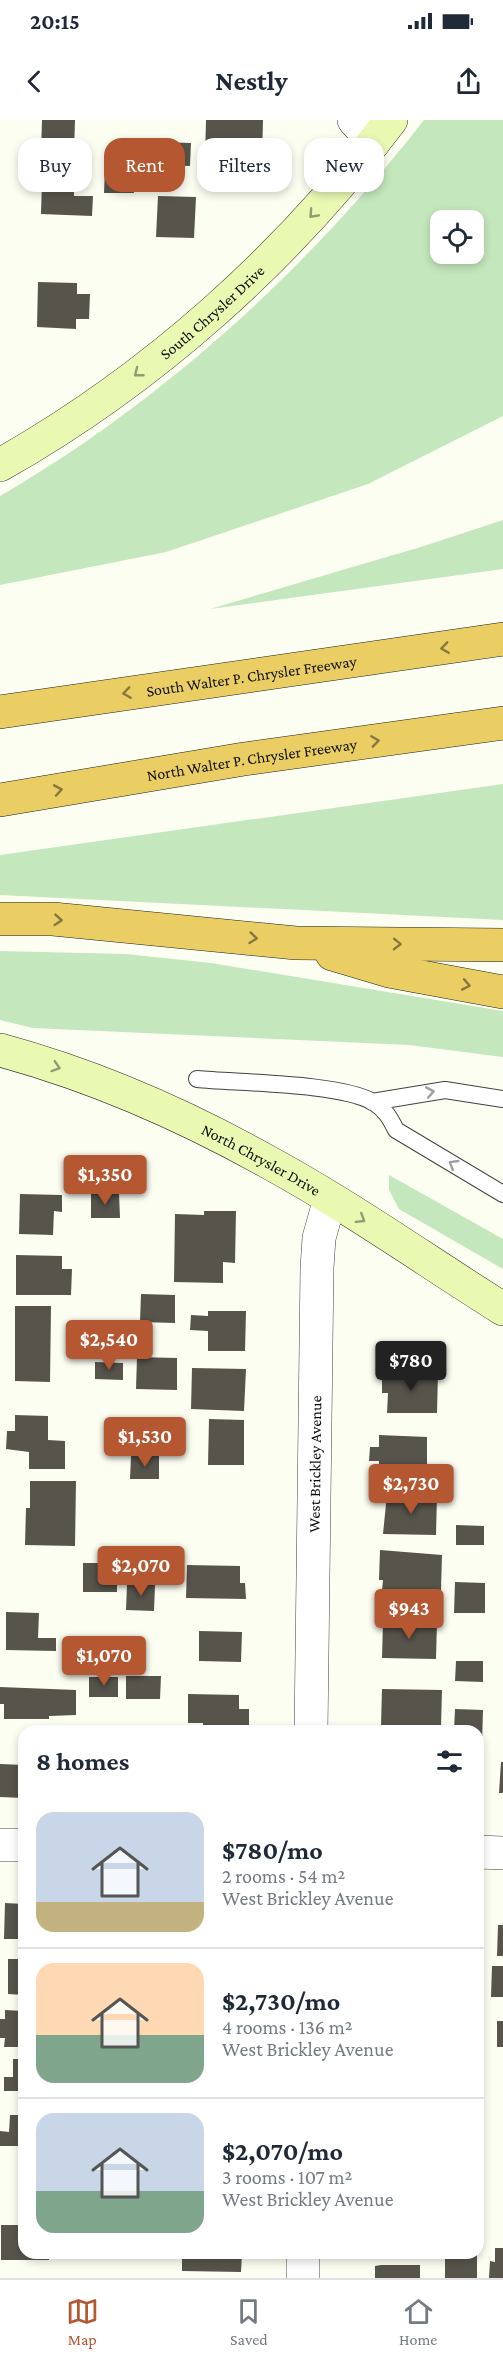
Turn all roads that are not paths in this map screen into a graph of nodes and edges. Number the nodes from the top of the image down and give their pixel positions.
1 (373, 127) edge
2 (0, 465) edge
3 (503, 639) edge
4 (0, 712) edge
5 (503, 723) edge
6 (0, 800) edge
7 (0, 919) edge
8 (296, 943) junction
9 (503, 945) edge
10 (503, 992) edge
11 (0, 1050) edge
12 (197, 1079) dead end
13 (503, 1099) edge
14 (372, 1102) junction
15 (503, 1194) edge
16 (330, 1200) junction
17 (503, 1309) edge
18 (311, 1725) edge
19 (0, 1845) edge
20 (18, 1845) edge
21 (484, 1852) edge
22 (503, 1853) edge
23 (303, 2259) edge
24 (303, 2278) edge

1 -> 2 main road, South Chrysler Drive
3 -> 4 highway, South Walter P. Chrysler Freeway
6 -> 5 highway, North Walter P. Chrysler Freeway
7 -> 8 highway
8 -> 9 highway
8 -> 10 highway
11 -> 16 main road, North Chrysler Drive
12 - 14 lane
14 -> 13 lane
15 -> 14 lane
16 -> 17 main road, North Chrysler Drive
16 - 18 street, West Brickley Avenue
19 - 20 street
21 - 22 street
23 - 24 street

